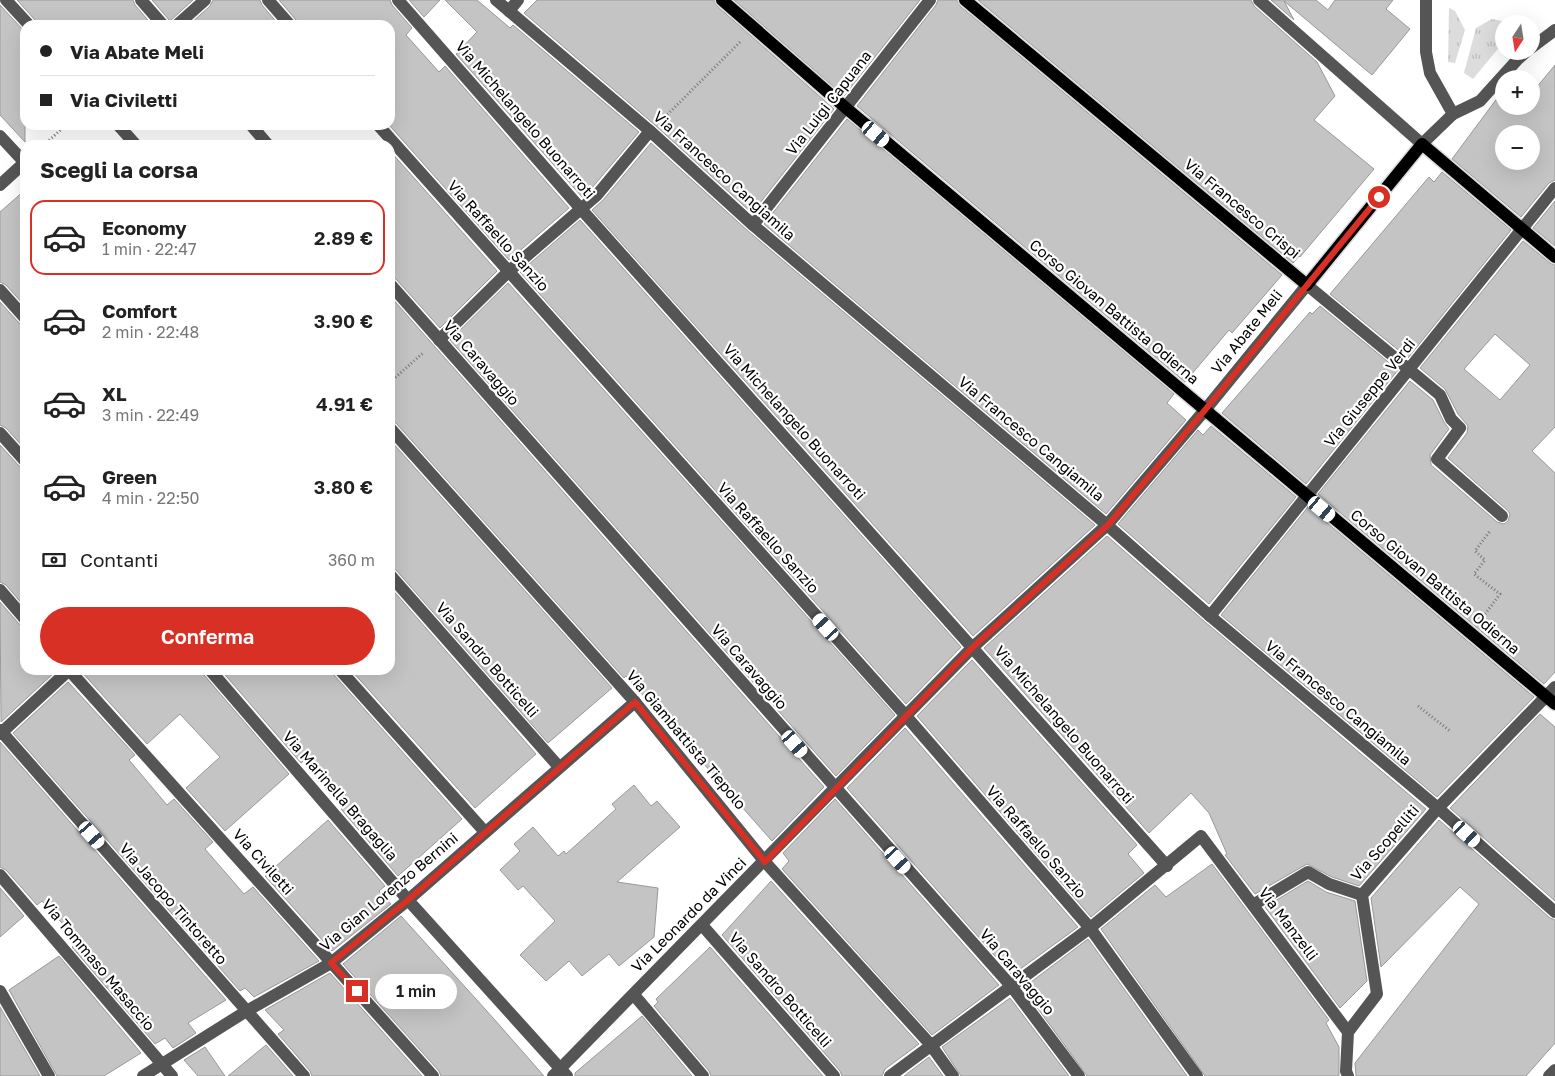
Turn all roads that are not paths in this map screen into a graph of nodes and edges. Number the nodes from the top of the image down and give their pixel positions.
1 (6, 0) edge
2 (141, 0) edge
3 (205, 0) edge
4 (268, 0) edge
5 (398, 0) edge
6 (496, 0) edge
7 (518, 0) edge
8 (722, 0) edge
9 (930, 0) edge
10 (966, 0) edge
11 (1260, 0) edge
12 (1426, 0) edge
13 (508, 11) junction
14 (24, 20) edge
15 (159, 20) edge
16 (183, 20) edge
17 (286, 20) edge
18 (1555, 30) edge
19 (1540, 41) edge
20 (1517, 60) edge
21 (846, 108) junction
22 (1453, 114) junction
23 (122, 130) edge
24 (255, 130) edge
25 (382, 130) edge
26 (650, 131) junction
27 (0, 136) edge
28 (132, 140) edge
29 (264, 140) edge
30 (391, 140) edge
31 (395, 144) edge
32 (1422, 144) junction
33 (20, 158) edge
34 (20, 167) edge
35 (0, 185) edge
36 (1555, 188) edge
37 (582, 209) junction
38 (753, 225) junction
39 (1523, 230) junction
40 (1555, 257) edge
41 (508, 272) junction
42 (1307, 285) junction
43 (0, 290) edge
44 (395, 290) edge
45 (20, 312) edge
46 (439, 340) junction
47 (1409, 370) junction
48 (1205, 410) junction
49 (0, 433) edge
50 (395, 434) edge
51 (20, 455) edge
52 (1308, 496) junction
53 (1502, 516) road end
54 (1108, 525) junction
55 (395, 581) edge
56 (0, 590) edge
57 (20, 613) edge
58 (1210, 616) junction
59 (973, 647) junction
60 (64, 675) edge
61 (73, 675) edge
62 (214, 675) edge
63 (344, 675) edge
64 (1552, 696) edge
65 (635, 702) junction
66 (906, 716) junction
67 (1, 732) edge
68 (559, 767) junction
69 (835, 789) junction
70 (1438, 808) junction
71 (485, 832) junction
72 (765, 862) junction
73 (1167, 866) junction
74 (0, 875) edge
75 (1362, 895) junction
76 (408, 900) junction
77 (1253, 905) junction
78 (1555, 912) edge
79 (702, 925) junction
80 (1090, 928) junction
81 (331, 963) junction
82 (1012, 987) junction
83 (0, 991) edge
84 (634, 995) junction
85 (245, 1012) junction
86 (1348, 1032) junction
87 (930, 1044) junction
88 (162, 1066) junction
89 (1555, 1070) edge
90 (560, 1073) edge
91 (49, 1076) edge
92 (143, 1076) edge
93 (172, 1076) edge
94 (304, 1076) edge
95 (433, 1076) edge
96 (703, 1076) edge
97 (834, 1076) edge
98 (890, 1076) edge
99 (953, 1076) edge
100 (1078, 1076) edge
101 (1197, 1076) edge
102 (1348, 1076) edge
103 (1549, 1076) edge

1 - 14 street
2 - 15 street
3 - 16 street
4 - 17 street
5 - 37 street, Via Michelangelo Buonarroti
6 - 13 street, Via Francesco Cangiamila
7 - 13 street
8 - 21 main road, Corso Giovan Battista Odierna
9 - 21 street, Via Luigi Capuana
10 - 42 main road, Via Francesco Crispi
11 - 32 street
12 - 22 street
13 - 26 street, Via Francesco Cangiamila
18 - 19 street
20 - 22 street
21 - 38 street, Via Luigi Capuana
21 - 48 main road, Corso Giovan Battista Odierna
22 - 32 street
23 - 28 street
24 - 29 street
25 - 30 street, Via Raffaello Sanzio
26 - 37 street
26 - 38 street, Via Francesco Cangiamila
27 - 33 street
31 - 41 street, Via Raffaello Sanzio
32 - 39 main road
32 - 42 main road, Via Abate Meli
34 - 35 street
36 - 39 street, Via Giuseppe Verdi
37 - 41 street
37 - 59 street, Via Michelangelo Buonarroti
38 - 54 street, Via Francesco Cangiamila
39 - 40 main road
39 - 47 street, Via Giuseppe Verdi
41 - 46 street
41 - 66 street, Via Raffaello Sanzio
42 - 47 street, Via Francesco Crispi
42 - 48 street, Via Abate Meli
43 - 45 street
44 - 46 street, Via Caravaggio
46 - 69 street, Via Caravaggio
47 - 52 street, Via Giuseppe Verdi
47 - 53 street, Via Francesco Crispi
48 - 52 main road, Corso Giovan Battista Odierna
48 - 54 street, Via Abate Meli
49 - 51 street
50 - 65 street, Via Giambattista Tiepolo
52 - 58 street, Via Giuseppe Verdi
52 - 64 main road, Corso Giovan Battista Odierna
54 - 58 street, Via Francesco Cangiamila
54 - 59 street, Via Abate Meli
55 - 68 street, Via Sandro Botticelli
56 - 57 street
58 - 70 street, Via Francesco Cangiamila
59 - 66 street, Via Leonardo da Vinci
59 - 73 street, Via Michelangelo Buonarroti
60 - 67 street
61 - 81 street, Via Civiletti
62 - 76 street, Via Marinella Bragaglia
63 - 71 street
64 - 70 street, Via Scopelliti
65 - 68 street, Via Gian Lorenzo Bernini
65 - 72 street, Via Giambattista Tiepolo
66 - 69 street, Via Leonardo da Vinci
66 - 80 street, Via Raffaello Sanzio
67 - 85 street, Via Jacopo Tintoretto
68 - 71 street, Via Gian Lorenzo Bernini
69 - 72 street, Via Leonardo da Vinci
69 - 82 street, Via Caravaggio
70 - 75 street, Via Scopelliti
70 - 78 street, Via Francesco Cangiamila
71 - 76 street, Via Gian Lorenzo Bernini
72 - 79 street, Via Leonardo da Vinci
72 - 87 street, Via Giambattista Tiepolo
73 - 77 street, Via Manzelli
73 - 80 street
74 - 88 street, Via Tommaso Masaccio
75 - 77 street
75 - 86 street, Via Scopelliti
76 - 81 street, Via Gian Lorenzo Bernini
76 - 90 street, Via Marinella Bragaglia
77 - 86 street, Via Manzelli
79 - 84 street, Via Leonardo da Vinci
79 - 97 street, Via Sandro Botticelli
80 - 82 street
80 - 101 street, Via Raffaello Sanzio
81 - 85 street, Via Gian Lorenzo Bernini
81 - 95 street, Via Civiletti
82 - 87 street
82 - 100 street, Via Caravaggio
83 - 91 street
84 - 90 street, Via Leonardo da Vinci
84 - 96 street
85 - 88 street, Via Gian Lorenzo Bernini
85 - 94 street, Via Jacopo Tintoretto
86 - 102 street
87 - 98 street
87 - 99 street, Via Giambattista Tiepolo
88 - 92 street, Via Gian Lorenzo Bernini
88 - 93 street, Via Tommaso Masaccio
89 - 103 street

